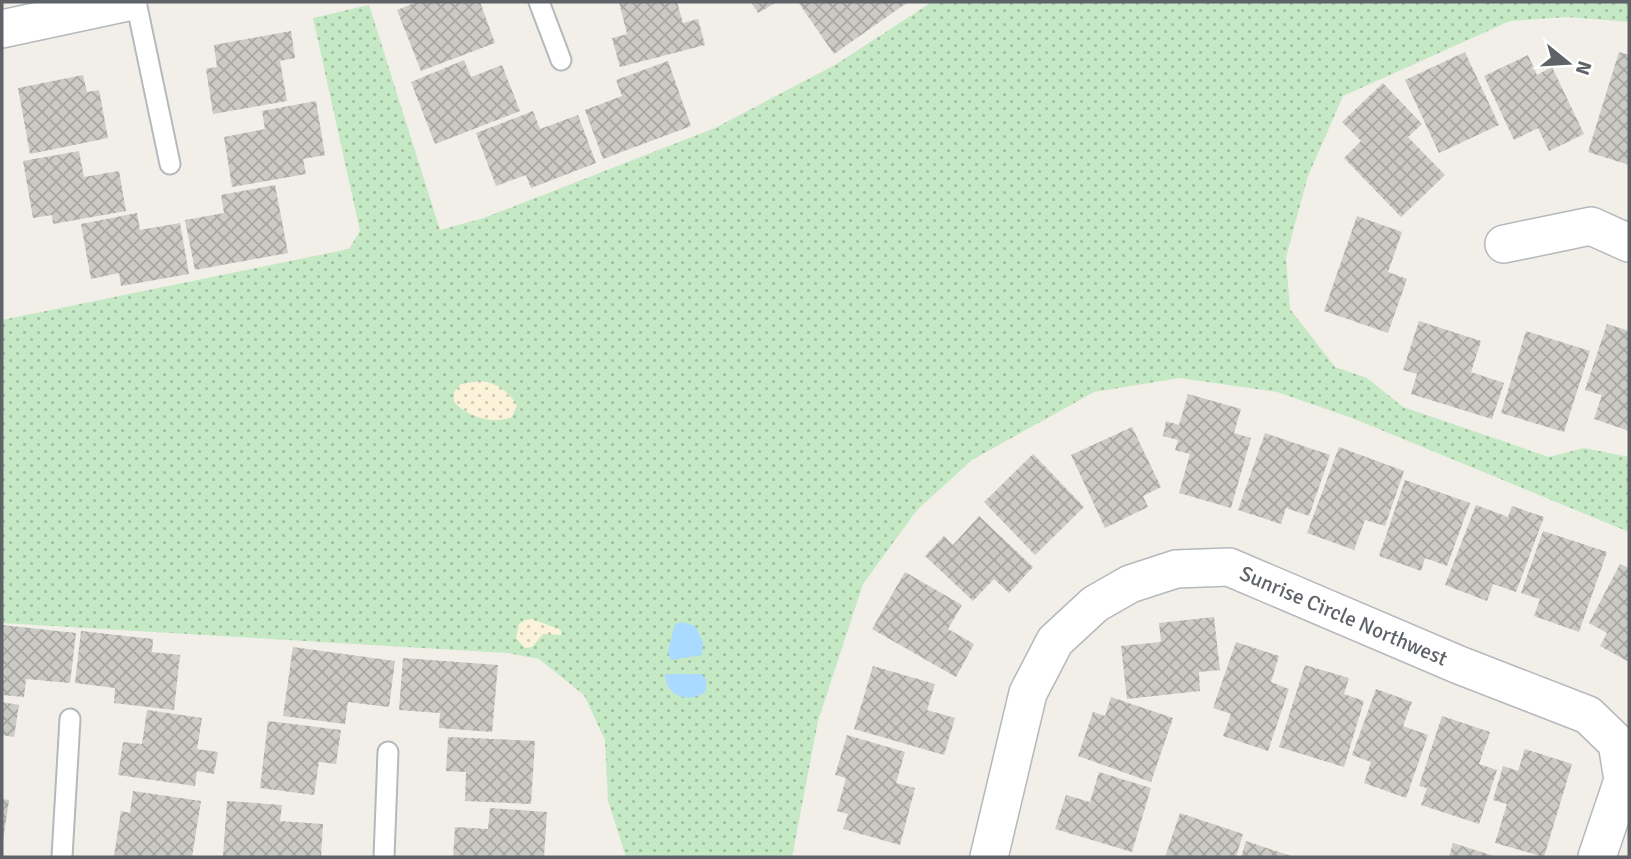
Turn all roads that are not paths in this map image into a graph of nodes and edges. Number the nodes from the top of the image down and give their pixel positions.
1 (128, 2) edge
2 (136, 2) edge
3 (539, 2) edge
4 (2, 29) edge
5 (561, 60) dead end
6 (170, 163) dead end
7 (1629, 243) edge
8 (1504, 244) dead end
9 (70, 719) dead end
10 (388, 752) dead end
11 (62, 857) edge
12 (384, 857) edge
13 (989, 857) edge
14 (1597, 857) edge

1 - 4 street
2 - 6 lane
3 - 5 lane
7 - 8 street
9 - 11 lane
10 - 12 lane
13 - 14 street, Sunrise Circle Northwest

